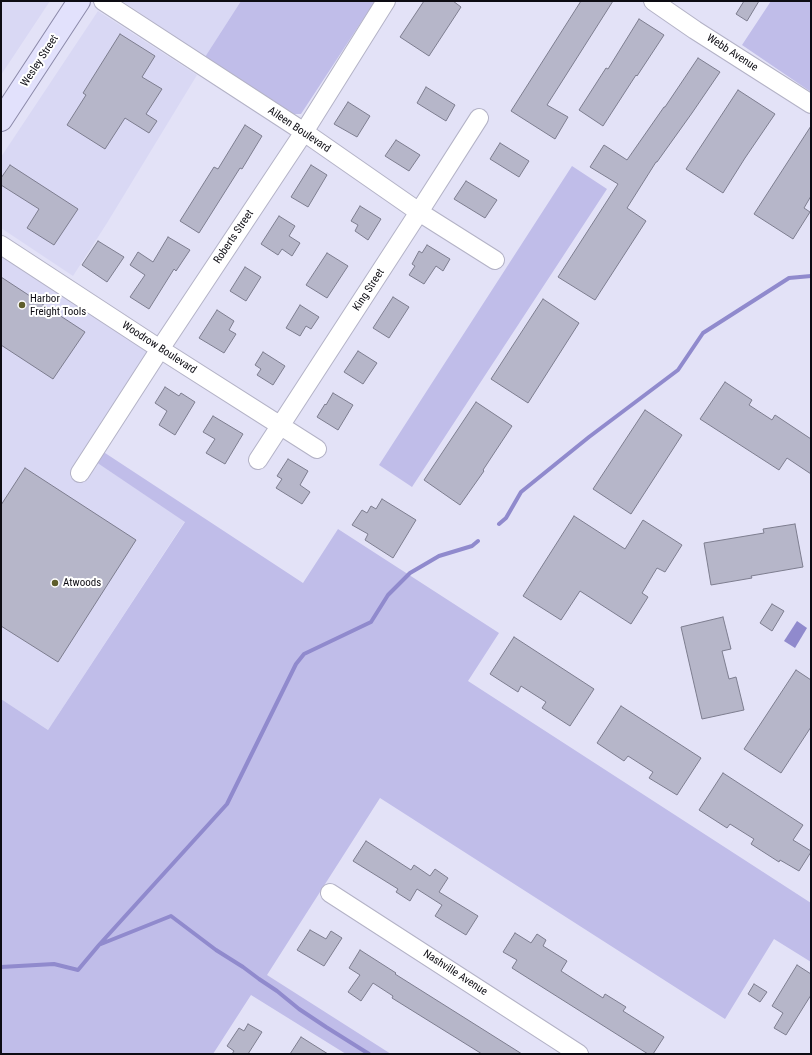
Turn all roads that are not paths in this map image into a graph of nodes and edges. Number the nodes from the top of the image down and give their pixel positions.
1 (79, 1) edge
2 (103, 1) edge
3 (386, 1) edge
4 (653, 1) edge
5 (811, 104) edge
6 (479, 118) dead end
7 (1, 120) edge
8 (304, 132) junction
9 (419, 212) junction
10 (1, 245) edge
11 (495, 260) dead end
12 (160, 349) junction
13 (280, 425) junction
14 (317, 449) dead end
15 (258, 460) dead end
16 (80, 473) dead end
17 (330, 893) dead end
18 (579, 1054) edge

1 - 7 main road, Wesley Street
2 - 8 street, Aileen Boulevard
3 - 8 street, Roberts Street
4 - 5 street, Webb Avenue
6 - 9 street, King Street
8 - 9 street, Aileen Boulevard
8 - 12 street, Roberts Street
9 - 11 street, Aileen Boulevard
9 - 13 street, King Street
10 - 12 street, Woodrow Boulevard
12 - 13 street, Woodrow Boulevard
12 - 16 street, Roberts Street
13 - 14 street, Woodrow Boulevard
13 - 15 street, King Street
17 - 18 street, Nashville Avenue

